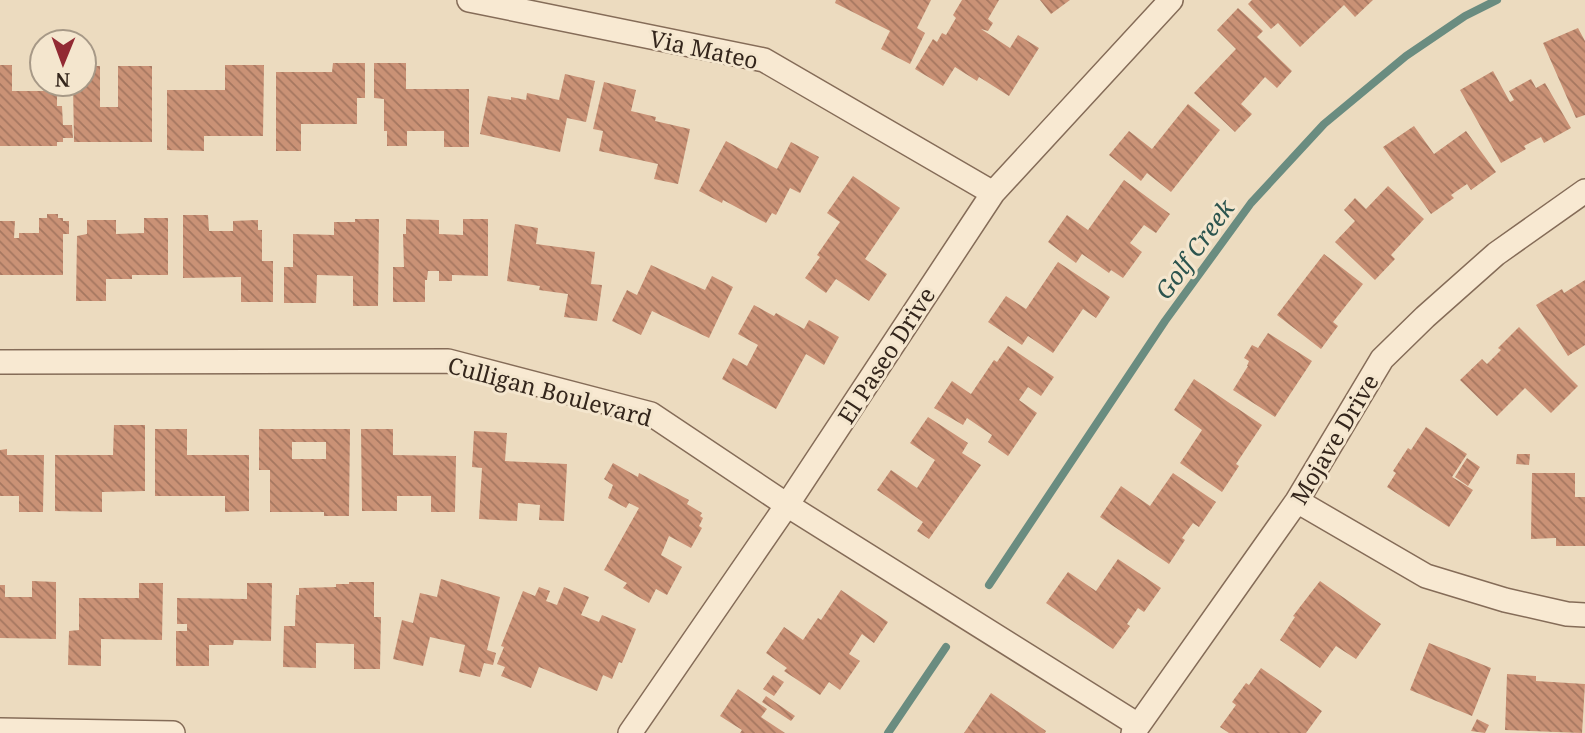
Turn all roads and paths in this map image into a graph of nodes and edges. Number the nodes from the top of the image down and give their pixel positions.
1 (469, 0) edge
2 (1171, 0) edge
3 (1585, 191) edge
4 (993, 193) junction
5 (0, 362) edge
6 (1297, 501) junction
7 (787, 505) junction
8 (1585, 615) edge
9 (1135, 729) edge
10 (0, 730) edge
11 (173, 733) edge
12 (630, 733) edge

1 - 4 street, Via Mateo
2 - 4 street, El Paseo Drive
3 - 6 street, Mojave Drive
4 - 7 street, El Paseo Drive
5 - 7 street, Culligan Boulevard
6 - 8 street
6 - 9 street, Mojave Drive
7 - 9 street, Culligan Boulevard
7 - 12 street, El Paseo Drive
10 - 11 street

